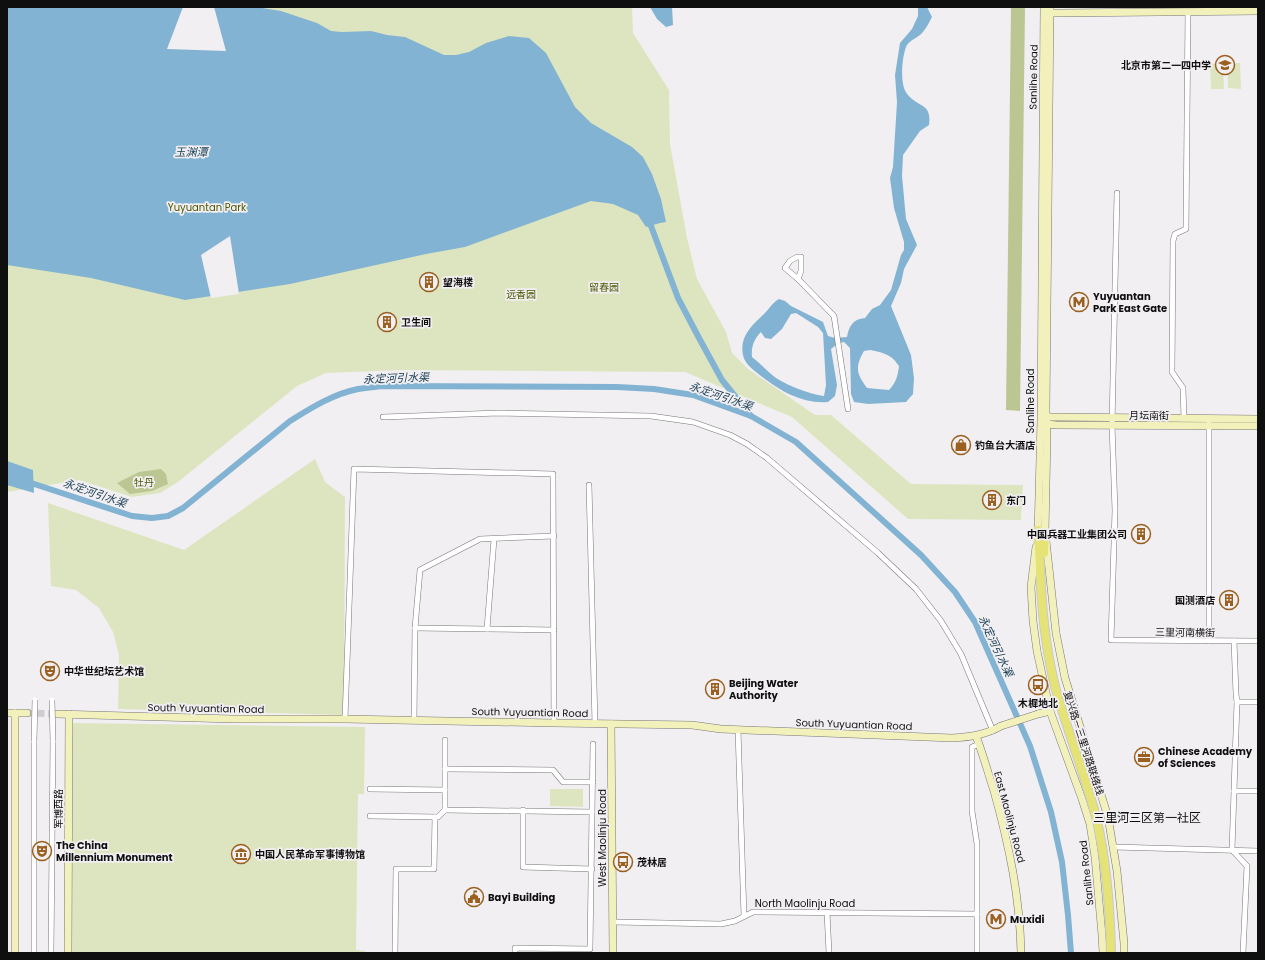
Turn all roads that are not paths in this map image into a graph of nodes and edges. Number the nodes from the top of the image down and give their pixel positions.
1 (1047, 8) edge
2 (1258, 11) edge
3 (1188, 12) junction
4 (1117, 193) dead end
5 (798, 279) dead end
6 (848, 409) dead end
7 (382, 416) dead end
8 (1184, 419) junction
9 (1258, 419) edge
10 (1044, 420) junction
11 (1113, 422) junction
12 (1209, 422) junction
13 (1258, 426) edge
14 (589, 485) dead end
15 (1042, 531) junction
16 (554, 536) junction
17 (494, 539) junction
18 (415, 628) junction
19 (487, 629) junction
20 (554, 630) junction
21 (1209, 641) junction
22 (1234, 641) junction
23 (1258, 641) edge
24 (35, 700) dead end
25 (52, 700) dead end
26 (1237, 702) junction
27 (1258, 702) edge
28 (1050, 711) junction
29 (7, 713) edge
30 (15, 713) junction
31 (27, 713) tunnel mouth
32 (57, 714) tunnel mouth
33 (69, 714) junction
34 (344, 719) junction
35 (414, 720) junction
36 (554, 723) junction
37 (595, 724) junction
38 (611, 724) junction
39 (738, 730) junction
40 (993, 731) junction
41 (976, 736) junction
42 (445, 740) dead end
43 (593, 744) dead end
44 (980, 744) junction
45 (445, 769) junction
46 (593, 782) junction
47 (370, 789) dead end
48 (445, 790) junction
49 (1234, 791) junction
50 (1258, 791) edge
51 (445, 810) junction
52 (523, 810) junction
53 (592, 812) junction
54 (370, 816) dead end
55 (435, 817) junction
56 (1108, 817) junction
57 (1090, 824) junction
58 (1114, 848) junction
59 (1232, 850) junction
60 (1258, 851) edge
61 (592, 869) junction
62 (827, 912) junction
63 (977, 914) junction
64 (744, 916) junction
65 (613, 922) junction
66 (1124, 943) junction
67 (1103, 949) edge
68 (590, 951) edge
69 (15, 953) edge
70 (34, 953) edge
71 (51, 953) edge
72 (68, 953) edge
73 (395, 953) edge
74 (515, 953) edge
75 (613, 953) edge
76 (829, 953) edge
77 (977, 953) edge
78 (1021, 953) edge
79 (1111, 953) edge
80 (1124, 953) edge
81 (1242, 953) edge

1 - 3 street
1 - 10 street, Sanlihe Road
2 - 3 street
3 - 8 street
4 - 11 street
5 - 6 street
7 - 40 street
8 - 11 street
8 - 12 street
9 - 12 street
10 - 11 street, 月坛南街
10 - 15 street, Sanlihe Road
11 - 12 street, 月坛南街
11 - 21 street, 三里河南横街
12 - 13 street, 月坛南街
12 - 21 street
14 - 37 street
15 - 28 street, Sanlihe Road
15 - 56 street, Sanlihe Road
15 - 79 main road, 复兴路—三里河路联络线, bridge
16 - 17 street
16 - 20 street
16 - 34 street
17 - 18 street
17 - 19 street
18 - 19 street
18 - 35 street
19 - 20 street
20 - 36 street
21 - 22 street, 三里河南横街
22 - 23 street, 三里河南横街
22 - 26 street
24 - 70 street, bridge
25 - 71 street, bridge
26 - 27 street
26 - 49 street
28 - 40 street, South Yuyuantian Road, bridge
28 - 57 street, Sanlihe Road
29 - 30 street
30 - 31 street
30 - 69 street
32 - 33 street, South Yuyuantian Road
33 - 34 street, South Yuyuantian Road
33 - 72 street, 军博西路
34 - 35 street, South Yuyuantian Road
35 - 36 street, South Yuyuantian Road
36 - 37 street, South Yuyuantian Road
37 - 38 street, South Yuyuantian Road
38 - 39 street, South Yuyuantian Road
38 - 65 street, West Maolinju Road
39 - 41 street, South Yuyuantian Road
39 - 64 street
40 - 41 street, South Yuyuantian Road
41 - 44 street, East Maolinju Road
42 - 45 street
43 - 46 street
44 - 63 street
44 - 78 street, East Maolinju Road
45 - 46 street
45 - 48 street
46 - 53 street
47 - 48 street
48 - 51 street
49 - 50 street
49 - 59 street
51 - 52 street
51 - 55 street
52 - 53 street
52 - 61 street
53 - 61 street
54 - 55 street
55 - 73 street
56 - 57 street
56 - 58 street, Sanlihe Road
57 - 67 street, Sanlihe Road
58 - 59 street
58 - 66 street, Sanlihe Road
59 - 60 street
59 - 81 street
61 - 68 street
62 - 63 street, North Maolinju Road
62 - 64 street, North Maolinju Road
62 - 76 street
63 - 77 street
64 - 65 street, North Maolinju Road
65 - 75 street, West Maolinju Road
66 - 67 street
66 - 80 street, Sanlihe Road
68 - 74 street

